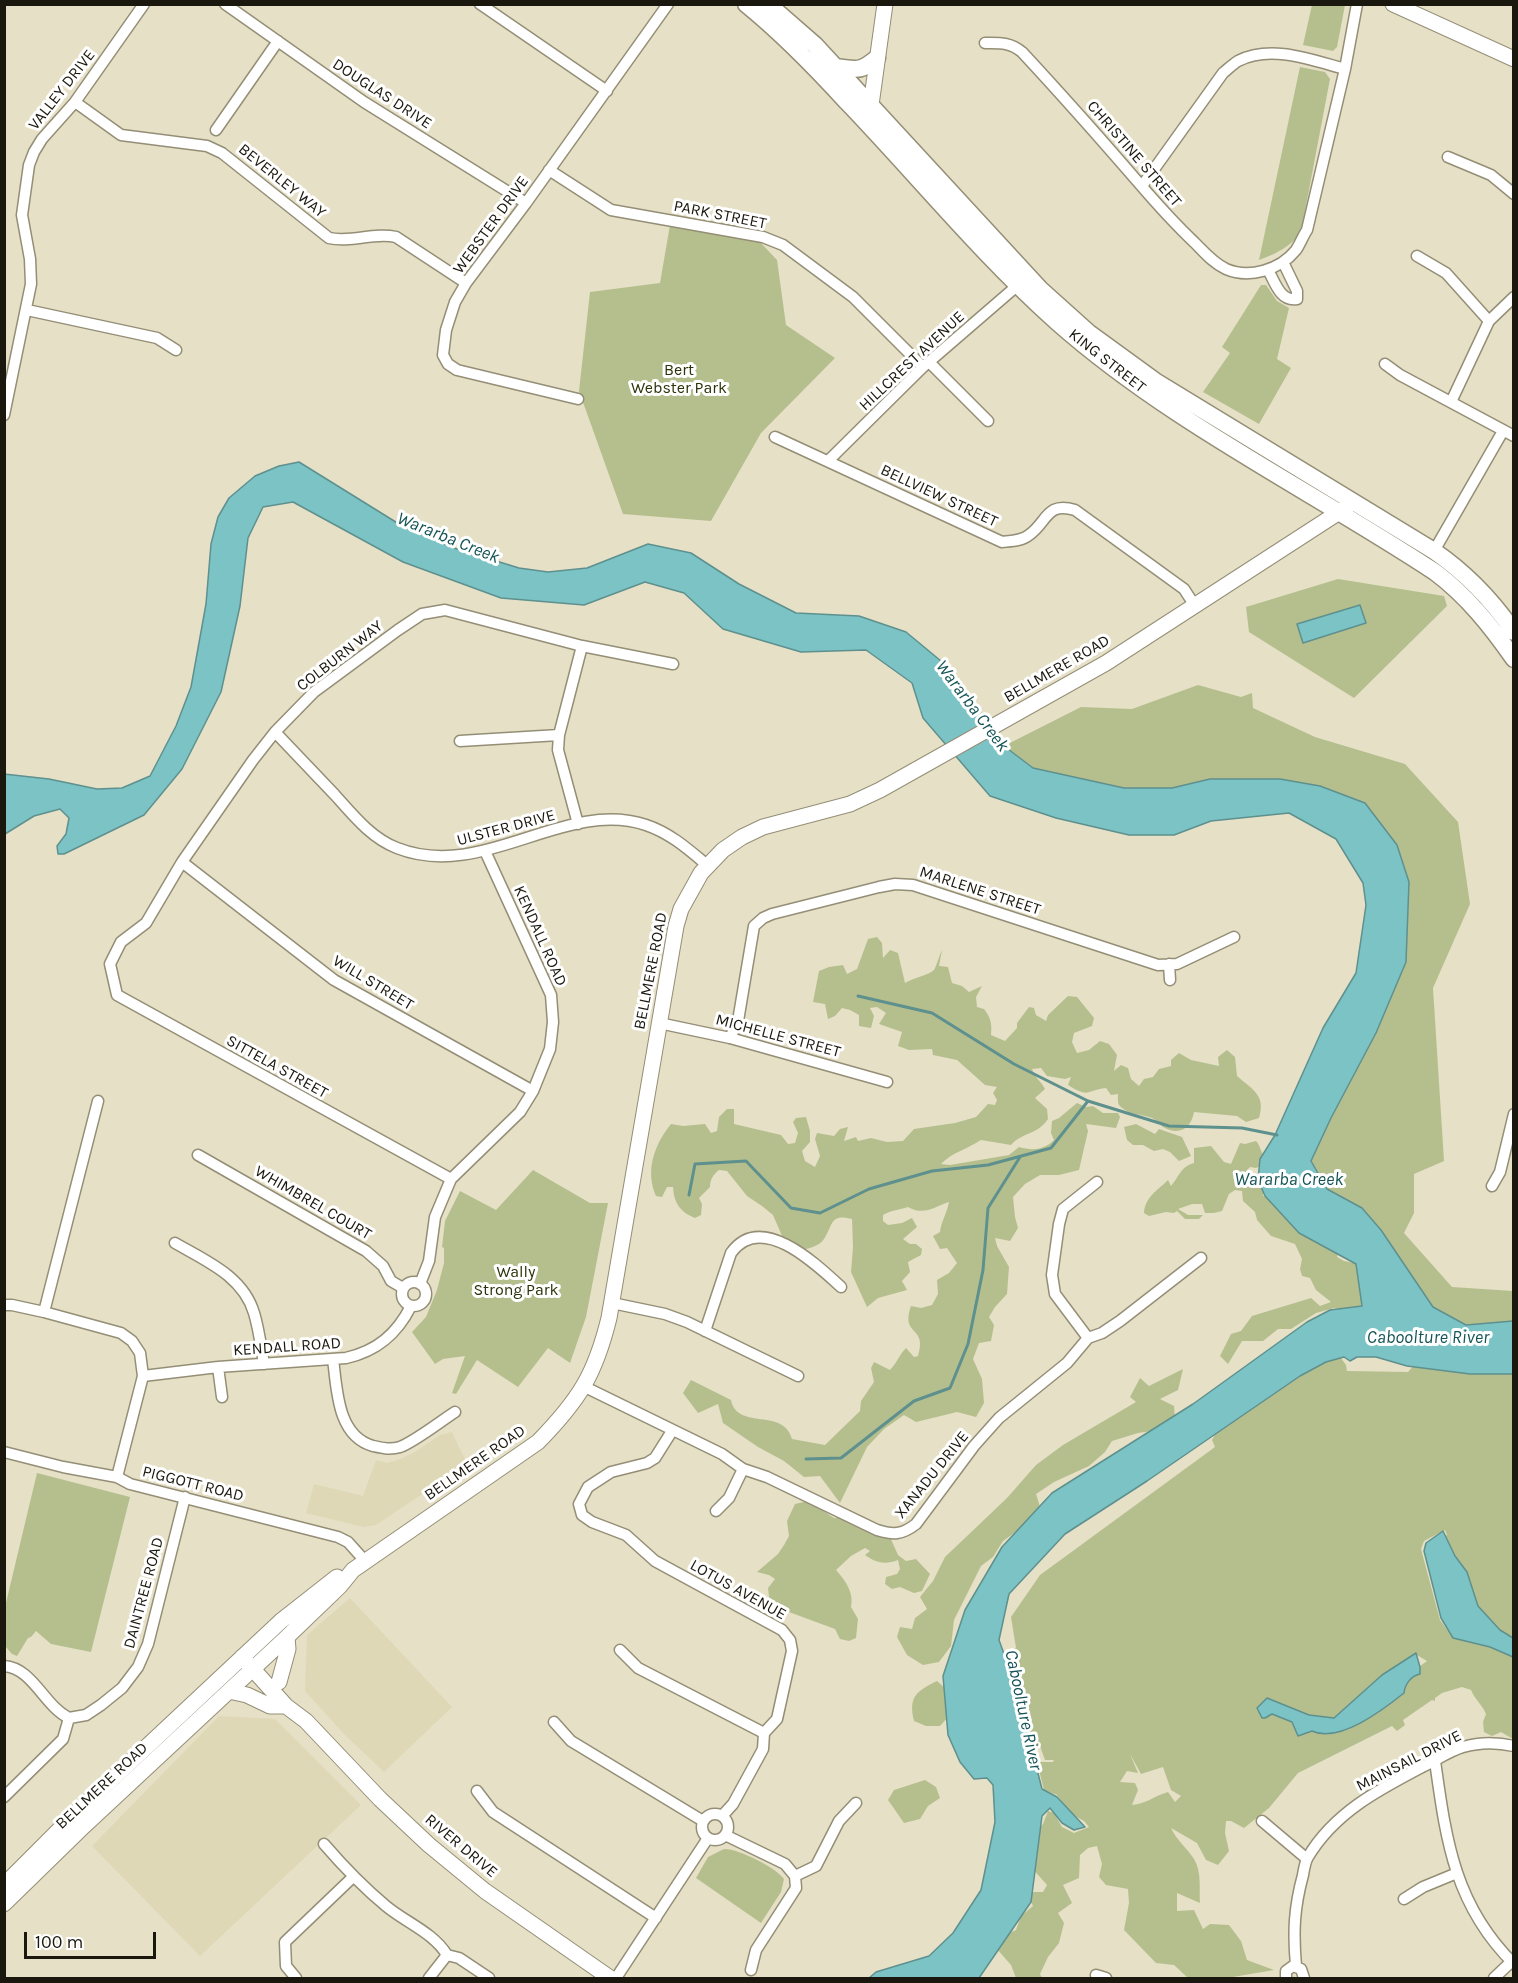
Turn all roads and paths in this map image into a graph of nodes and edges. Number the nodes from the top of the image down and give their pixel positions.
1 (144, 4) edge
2 (225, 4) edge
3 (480, 4) edge
4 (668, 4) edge
5 (746, 4) edge
6 (768, 4) edge
7 (885, 4) edge
8 (1357, 4) edge
9 (1394, 4) edge
10 (278, 41) junction
11 (985, 43) dead end
12 (877, 58) junction
13 (1514, 59) edge
14 (835, 67) junction
15 (1345, 69) junction
16 (607, 90) junction
17 (75, 102) junction
18 (865, 110) junction
19 (216, 130) dead end
20 (1448, 157) dead end
21 (549, 170) junction
22 (1142, 186) junction
23 (1514, 194) edge
24 (526, 203) junction
25 (1417, 256) dead end
26 (1283, 262) junction
27 (1268, 270) junction
28 (466, 283) junction
29 (1018, 285) junction
30 (1514, 297) edge
31 (27, 310) junction
32 (1489, 321) junction
33 (176, 350) dead end
34 (926, 364) junction
35 (1385, 364) dead end
36 (578, 399) dead end
37 (1451, 402) junction
38 (4, 415) edge
39 (988, 421) dead end
40 (1508, 434) edge
41 (776, 436) dead end
42 (830, 460) junction
43 (1354, 501) junction
44 (1339, 512) junction
45 (1434, 551) junction
46 (1195, 606) junction
47 (1514, 632) edge
48 (582, 646) junction
49 (1514, 659) edge
50 (673, 664) dead end
51 (275, 732) junction
52 (559, 735) junction
53 (460, 741) dead end
54 (578, 824) junction
55 (485, 851) junction
56 (182, 862) junction
57 (707, 865) junction
58 (1234, 937) dead end
59 (110, 964) joint
60 (1169, 964) junction
61 (1170, 980) dead end
62 (659, 1023) junction
63 (730, 1038) junction
64 (887, 1082) dead end
65 (533, 1091) junction
66 (98, 1101) dead end
67 (1514, 1114) edge
68 (198, 1155) dead end
69 (451, 1179) junction
70 (1098, 1182) dead end
71 (1492, 1186) dead end
72 (175, 1243) dead end
73 (1201, 1258) dead end
74 (420, 1284) junction
75 (841, 1287) dead end
76 (403, 1288) junction
77 (612, 1303) junction
78 (4, 1305) edge
79 (411, 1306) junction
80 (44, 1312) junction
81 (705, 1331) junction
82 (1088, 1338) junction
83 (333, 1359) junction
84 (264, 1364) junction
85 (218, 1367) junction
86 (143, 1376) junction
87 (798, 1376) dead end
88 (585, 1387) junction
89 (222, 1398) dead end
90 (455, 1412) dead end
91 (672, 1431) junction
92 (4, 1452) edge
93 (743, 1469) junction
94 (117, 1477) junction
95 (185, 1497) junction
96 (716, 1511) dead end
97 (359, 1565) junction
98 (287, 1637) junction
99 (620, 1650) dead end
100 (246, 1653) junction
101 (257, 1665) junction
102 (4, 1666) edge
103 (279, 1682) junction
104 (229, 1691) junction
105 (286, 1706) junction
106 (69, 1718) junction
107 (306, 1721) junction
108 (554, 1722) dead end
109 (764, 1733) junction
110 (1514, 1746) edge
111 (1435, 1761) junction
112 (477, 1791) dead end
113 (4, 1797) edge
114 (856, 1803) dead end
115 (722, 1816) junction
116 (704, 1821) junction
117 (1262, 1821) dead end
118 (725, 1835) junction
119 (708, 1838) junction
120 (324, 1844) dead end
121 (1307, 1859) junction
122 (1457, 1874) junction
123 (795, 1876) junction
124 (353, 1877) junction
125 (4, 1885) edge
126 (1404, 1899) dead end
127 (4, 1904) edge
128 (656, 1918) junction
129 (447, 1955) junction
130 (1512, 1963) edge
131 (1296, 1966) junction
132 (751, 1970) dead end
133 (296, 1978) edge
134 (429, 1978) edge
135 (489, 1978) edge
136 (610, 1978) edge
137 (616, 1978) edge
138 (1284, 1978) edge
139 (1304, 1978) edge
140 (1494, 1978) edge

1 - 17 street, VALLEY DRIVE
2 - 10 street, DOUGLAS DRIVE
3 - 16 street
4 - 16 street, WEBSTER DRIVE
5 - 18 main road, KING STREET
6 - 14 main road, KING STREET
7 - 12 main road
8 - 15 street, CHRISTINE STREET
9 - 13 main road
10 - 19 street
10 - 24 street, DOUGLAS DRIVE
11 - 22 street, CHRISTINE STREET
12 - 14 main road
12 - 18 main road
14 - 18 main road, KING STREET
15 - 22 street
15 - 26 street, CHRISTINE STREET
16 - 21 street, WEBSTER DRIVE
17 - 28 street, BEVERLEY WAY
17 - 31 street, VALLEY DRIVE
18 - 29 main road, KING STREET
18 - 43 main road, KING STREET
20 - 23 street
21 - 24 street, WEBSTER DRIVE
21 - 34 street, PARK STREET
22 - 27 street, CHRISTINE STREET
24 - 28 street, WEBSTER DRIVE
25 - 32 street
26 - 27 street, CHRISTINE STREET
26 - 27 street
28 - 36 street, WEBSTER DRIVE
29 - 34 street, HILLCREST AVENUE
29 - 44 main road, KING STREET
30 - 32 street
31 - 33 street
31 - 38 street, VALLEY DRIVE
32 - 37 street
34 - 39 street, PARK STREET
34 - 42 street, HILLCREST AVENUE
35 - 37 street
37 - 40 street
40 - 45 street
41 - 42 street, BELLVIEW STREET
42 - 46 street, BELLVIEW STREET
43 - 44 main road, BELLMERE ROAD
43 - 45 main road, KING STREET
44 - 46 main road, BELLMERE ROAD
44 - 49 main road, KING STREET
45 - 47 main road, KING STREET
46 - 57 main road, BELLMERE ROAD
48 - 50 street, COLBURN WAY
48 - 51 street, COLBURN WAY
48 - 52 street
51 - 55 street, ULSTER DRIVE
51 - 56 street, COLBURN WAY
52 - 53 street
52 - 54 street
54 - 55 street, ULSTER DRIVE
54 - 57 street, ULSTER DRIVE
55 - 65 street, KENDALL ROAD
56 - 59 street, COLBURN WAY
56 - 65 street, WILL STREET
57 - 62 main road, BELLMERE ROAD
58 - 60 street, MARLENE STREET
59 - 69 street, SITTELA STREET
60 - 61 street
60 - 63 street, MARLENE STREET
62 - 63 street, MICHELLE STREET
62 - 77 main road, BELLMERE ROAD
63 - 64 street, MICHELLE STREET
65 - 69 street, KENDALL ROAD
66 - 80 street
67 - 71 street
68 - 76 street, WHIMBREL COURT
69 - 74 street, KENDALL ROAD
70 - 82 street
72 - 84 street
73 - 82 street, XANADU DRIVE
74 - 76 street
74 - 79 street
75 - 81 street
76 - 79 street
77 - 81 street
77 - 88 main road, BELLMERE ROAD
78 - 80 street
79 - 83 street, KENDALL ROAD
80 - 86 street
81 - 87 street
82 - 93 street, XANADU DRIVE
83 - 84 street, KENDALL ROAD
83 - 90 street
84 - 85 street, KENDALL ROAD
85 - 86 street, KENDALL ROAD
85 - 89 street
86 - 94 street
88 - 91 street, XANADU DRIVE
88 - 97 main road, BELLMERE ROAD
91 - 93 street, XANADU DRIVE
91 - 109 street, LOTUS AVENUE
92 - 94 street, PIGGOTT ROAD
93 - 96 street
94 - 95 street, PIGGOTT ROAD
95 - 97 street, PIGGOTT ROAD
95 - 106 street, DAINTREE ROAD
97 - 98 main road, BELLMERE ROAD
97 - 100 main road, BELLMERE ROAD
98 - 101 main road, BELLMERE ROAD
98 - 103 main road
99 - 109 street
100 - 101 main road, RIVER DRIVE
100 - 125 main road, BELLMERE ROAD
101 - 103 main road, RIVER DRIVE
101 - 104 main road, BELLMERE ROAD
101 - 105 main road, RIVER DRIVE
102 - 106 street
103 - 107 main road, RIVER DRIVE
104 - 105 main road
104 - 127 main road, BELLMERE ROAD
105 - 107 main road, RIVER DRIVE
106 - 113 street
107 - 136 main road, RIVER DRIVE
108 - 116 street
109 - 115 street, LOTUS AVENUE
110 - 111 street, MAINSAIL DRIVE
111 - 121 street, MAINSAIL DRIVE
111 - 122 street
112 - 128 street
114 - 123 street
115 - 116 street
115 - 118 street
116 - 119 street
117 - 121 street
118 - 119 street
118 - 123 street
119 - 128 street
120 - 124 street
121 - 131 street, MAINSAIL DRIVE
122 - 126 street
122 - 130 street
123 - 132 street
124 - 129 street
124 - 133 street
128 - 137 street
129 - 134 street
129 - 135 street
130 - 140 street
131 - 138 street
131 - 139 street

